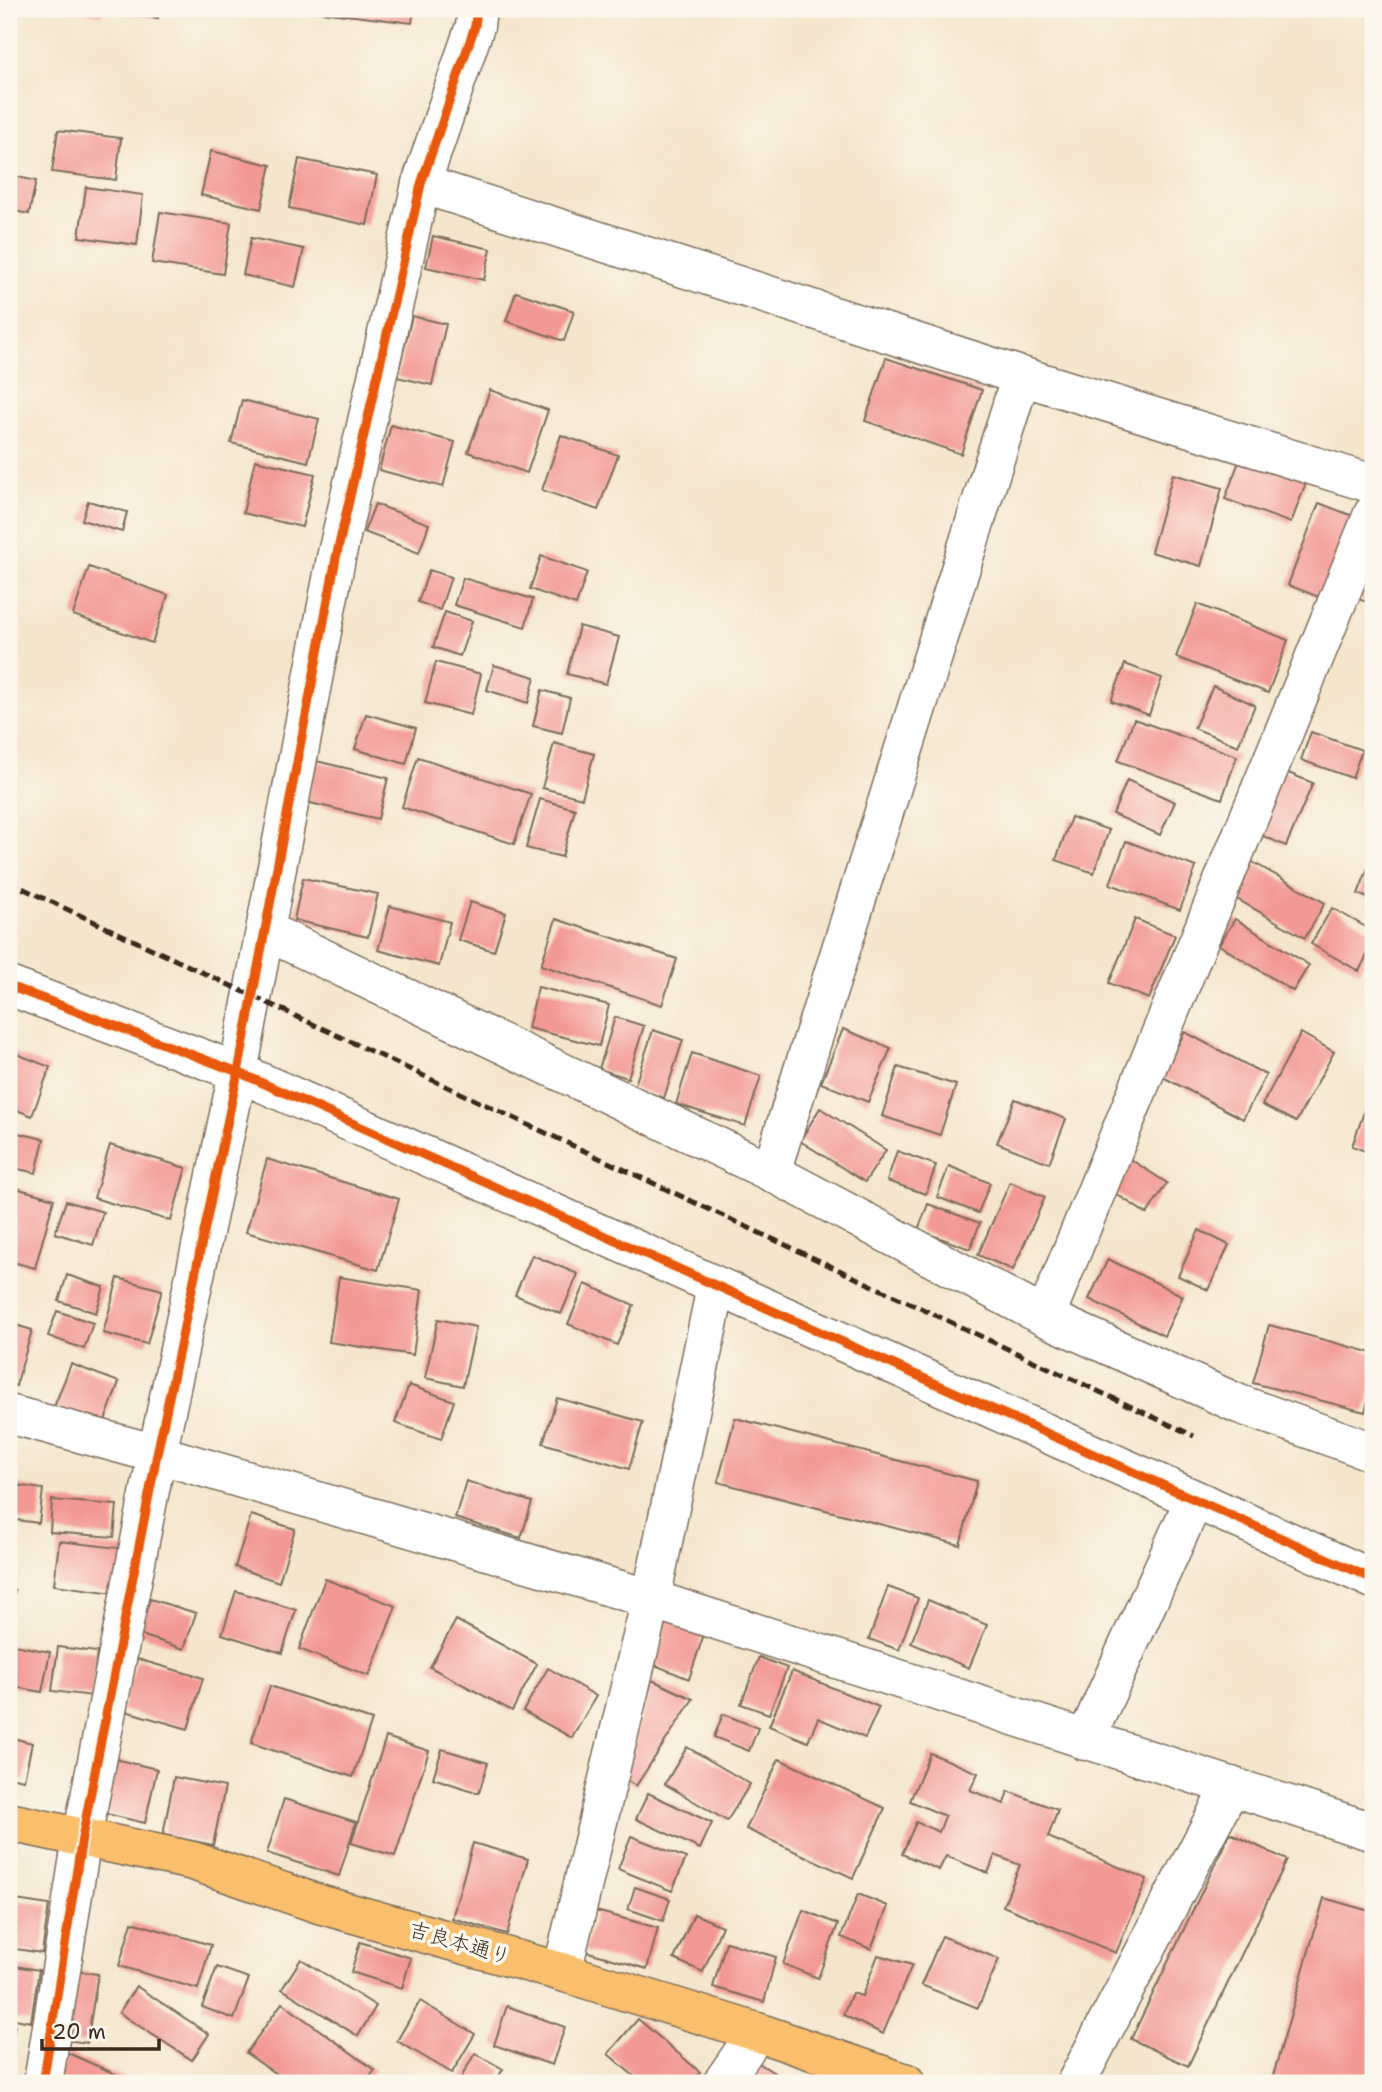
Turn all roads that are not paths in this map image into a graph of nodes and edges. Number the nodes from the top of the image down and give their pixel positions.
1 (477, 9) edge
2 (421, 184) junction
3 (1021, 376) junction
4 (1373, 484) edge
5 (1373, 514) edge
6 (266, 931) junction
7 (9, 986) edge
8 (238, 1072) junction
9 (771, 1172) junction
10 (716, 1287) junction
11 (1045, 1317) junction
12 (9, 1414) edge
13 (1373, 1452) edge
14 (157, 1454) junction
15 (1194, 1500) junction
16 (1373, 1579) edge
17 (651, 1599) junction
18 (1085, 1741) junction
19 (1231, 1786) junction
20 (9, 1822) edge
21 (1373, 1832) edge
22 (82, 1838) junction
23 (562, 1972) junction
24 (757, 2032) junction
25 (43, 2083) edge
26 (722, 2083) edge
27 (906, 2083) edge
28 (1076, 2083) edge

1 - 2 street
2 - 3 street
2 - 6 street
3 - 4 street
3 - 9 street
5 - 11 street
6 - 8 street
6 - 9 street
7 - 8 street
8 - 10 street
8 - 14 street
9 - 11 street
10 - 15 street
10 - 17 street
11 - 13 street
12 - 14 street
14 - 17 street
14 - 22 street
15 - 16 street
15 - 18 street
17 - 18 street
17 - 23 street
18 - 19 street
19 - 21 street
19 - 28 street
20 - 22 highway, 吉良本通り
22 - 23 highway, 吉良本通り
22 - 25 street
23 - 24 highway, 吉良本通り
24 - 26 street
24 - 27 highway, 吉良本通り

